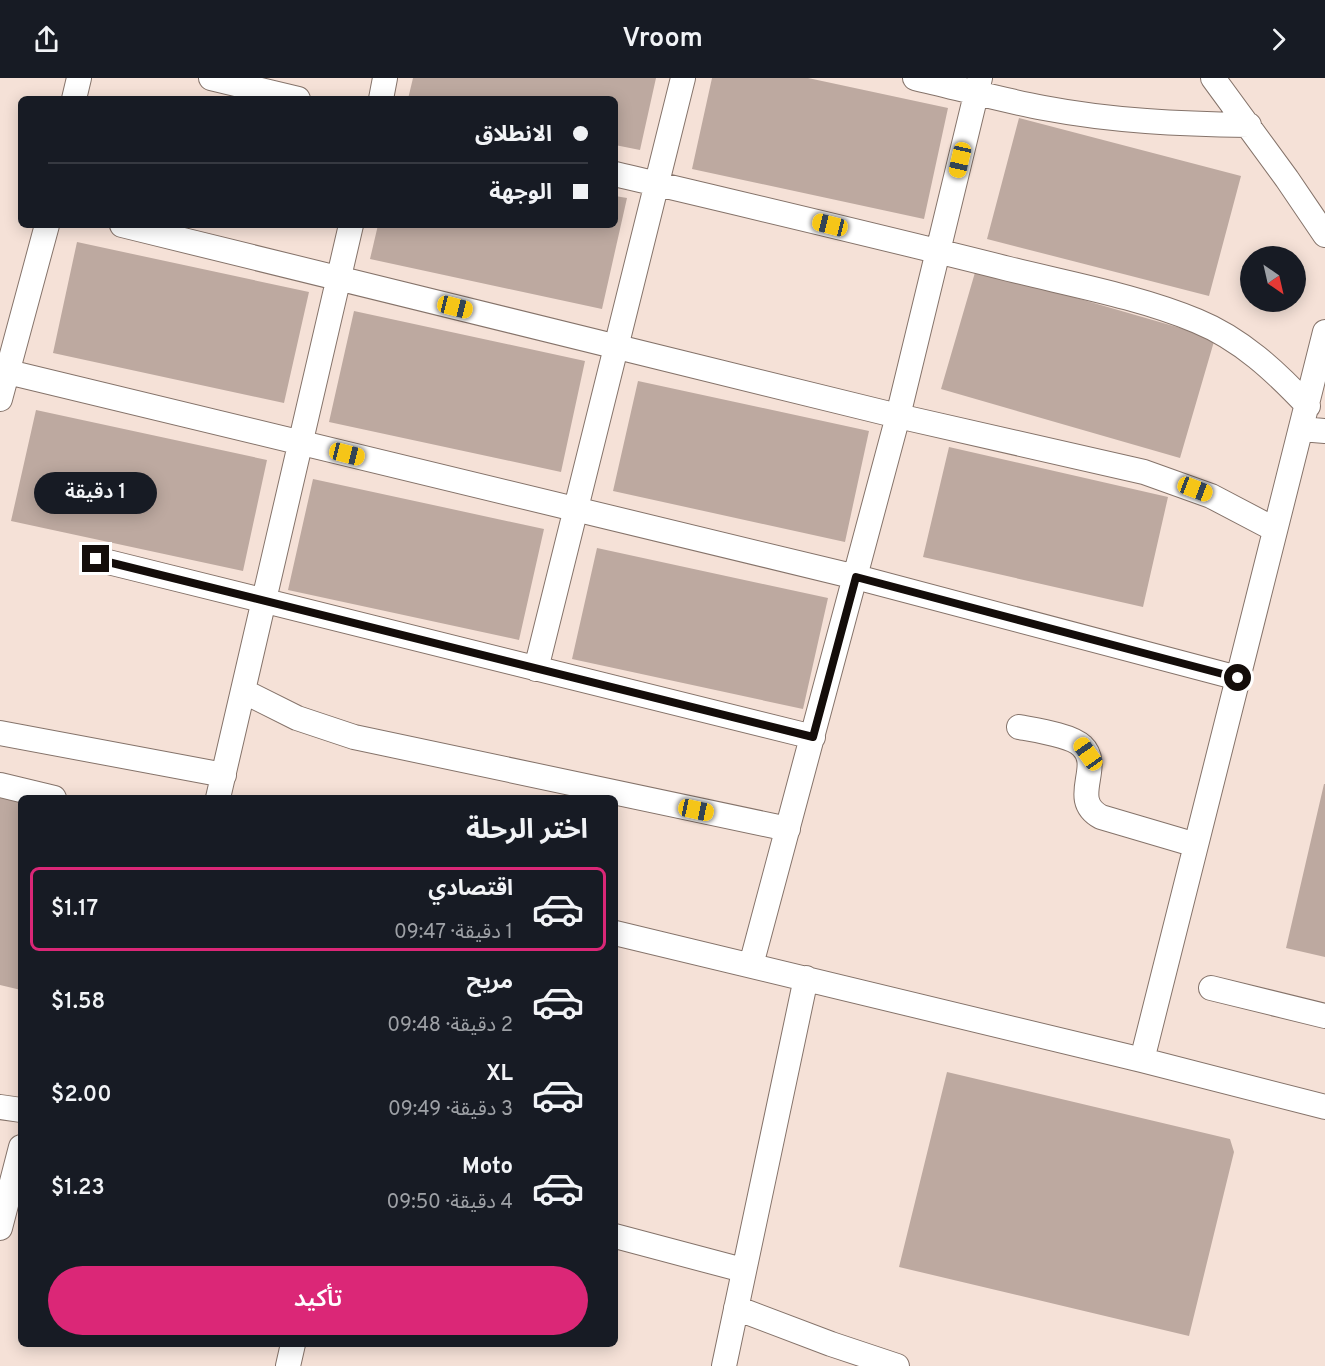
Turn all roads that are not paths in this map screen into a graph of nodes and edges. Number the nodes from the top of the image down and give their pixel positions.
1 (79, 78) edge
2 (211, 78) edge
3 (385, 78) edge
4 (683, 78) edge
5 (915, 78) edge
6 (1213, 78) edge
7 (978, 85) edge
8 (75, 96) edge
9 (286, 96) edge
10 (382, 96) edge
11 (1249, 125) junction
12 (618, 175) edge
13 (656, 184) junction
14 (46, 228) edge
15 (134, 228) edge
16 (350, 228) edge
17 (1325, 235) edge
18 (938, 251) junction
19 (339, 279) junction
20 (1325, 332) edge
21 (616, 347) junction
22 (8, 372) junction
23 (0, 399) edge
24 (1308, 406) junction
25 (898, 416) junction
26 (1301, 429) junction
27 (1325, 432) edge
28 (301, 443) junction
29 (576, 509) junction
30 (1274, 529) junction
31 (96, 559) dead end
32 (856, 577) junction
33 (264, 601) junction
34 (536, 669) junction
35 (1238, 678) junction
36 (243, 691) junction
37 (1019, 727) dead end
38 (0, 733) edge
39 (813, 737) junction
40 (0, 785) edge
41 (221, 787) edge
42 (42, 795) edge
43 (788, 829) junction
44 (1196, 845) junction
45 (618, 934) edge
46 (751, 965) junction
47 (806, 978) junction
48 (1211, 988) dead end
49 (1325, 1016) edge
50 (1143, 1060) junction
51 (0, 1107) edge
52 (1325, 1107) edge
53 (18, 1110) edge
54 (18, 1159) edge
55 (0, 1228) edge
56 (618, 1237) edge
57 (743, 1270) junction
58 (736, 1308) junction
59 (292, 1347) edge
60 (288, 1366) edge
61 (724, 1366) edge
62 (897, 1366) edge

1 - 8 lane
2 - 9 lane
3 - 10 lane
4 - 13 lane
5 - 7 lane
6 - 11 lane
7 - 11 lane
7 - 18 lane
11 - 17 lane
12 - 13 lane
13 - 18 lane
13 - 21 lane
14 - 22 lane
15 - 19 lane
16 - 19 lane
18 - 24 lane
18 - 25 lane
19 - 21 lane
19 - 28 lane
20 - 24 lane
21 - 25 lane
21 - 29 lane
22 - 23 lane
22 - 28 lane
24 - 26 lane
25 - 30 lane
25 - 32 lane
26 - 27 lane
26 - 30 lane
28 - 29 lane
28 - 33 lane
29 - 32 lane
29 - 34 lane
30 - 35 lane
31 - 33 lane
32 - 35 lane
32 - 39 lane
33 - 34 lane
33 - 36 lane
34 - 39 lane
35 - 44 lane
36 - 41 lane
36 - 43 lane
37 - 44 lane
38 - 41 lane
39 - 43 lane
40 - 42 lane
43 - 46 lane
44 - 50 lane
45 - 46 lane
46 - 47 lane
47 - 50 lane
47 - 57 lane
48 - 49 lane
50 - 52 lane
51 - 53 lane
54 - 55 lane
56 - 57 lane
57 - 58 lane
58 - 61 lane
58 - 62 lane
59 - 60 lane

